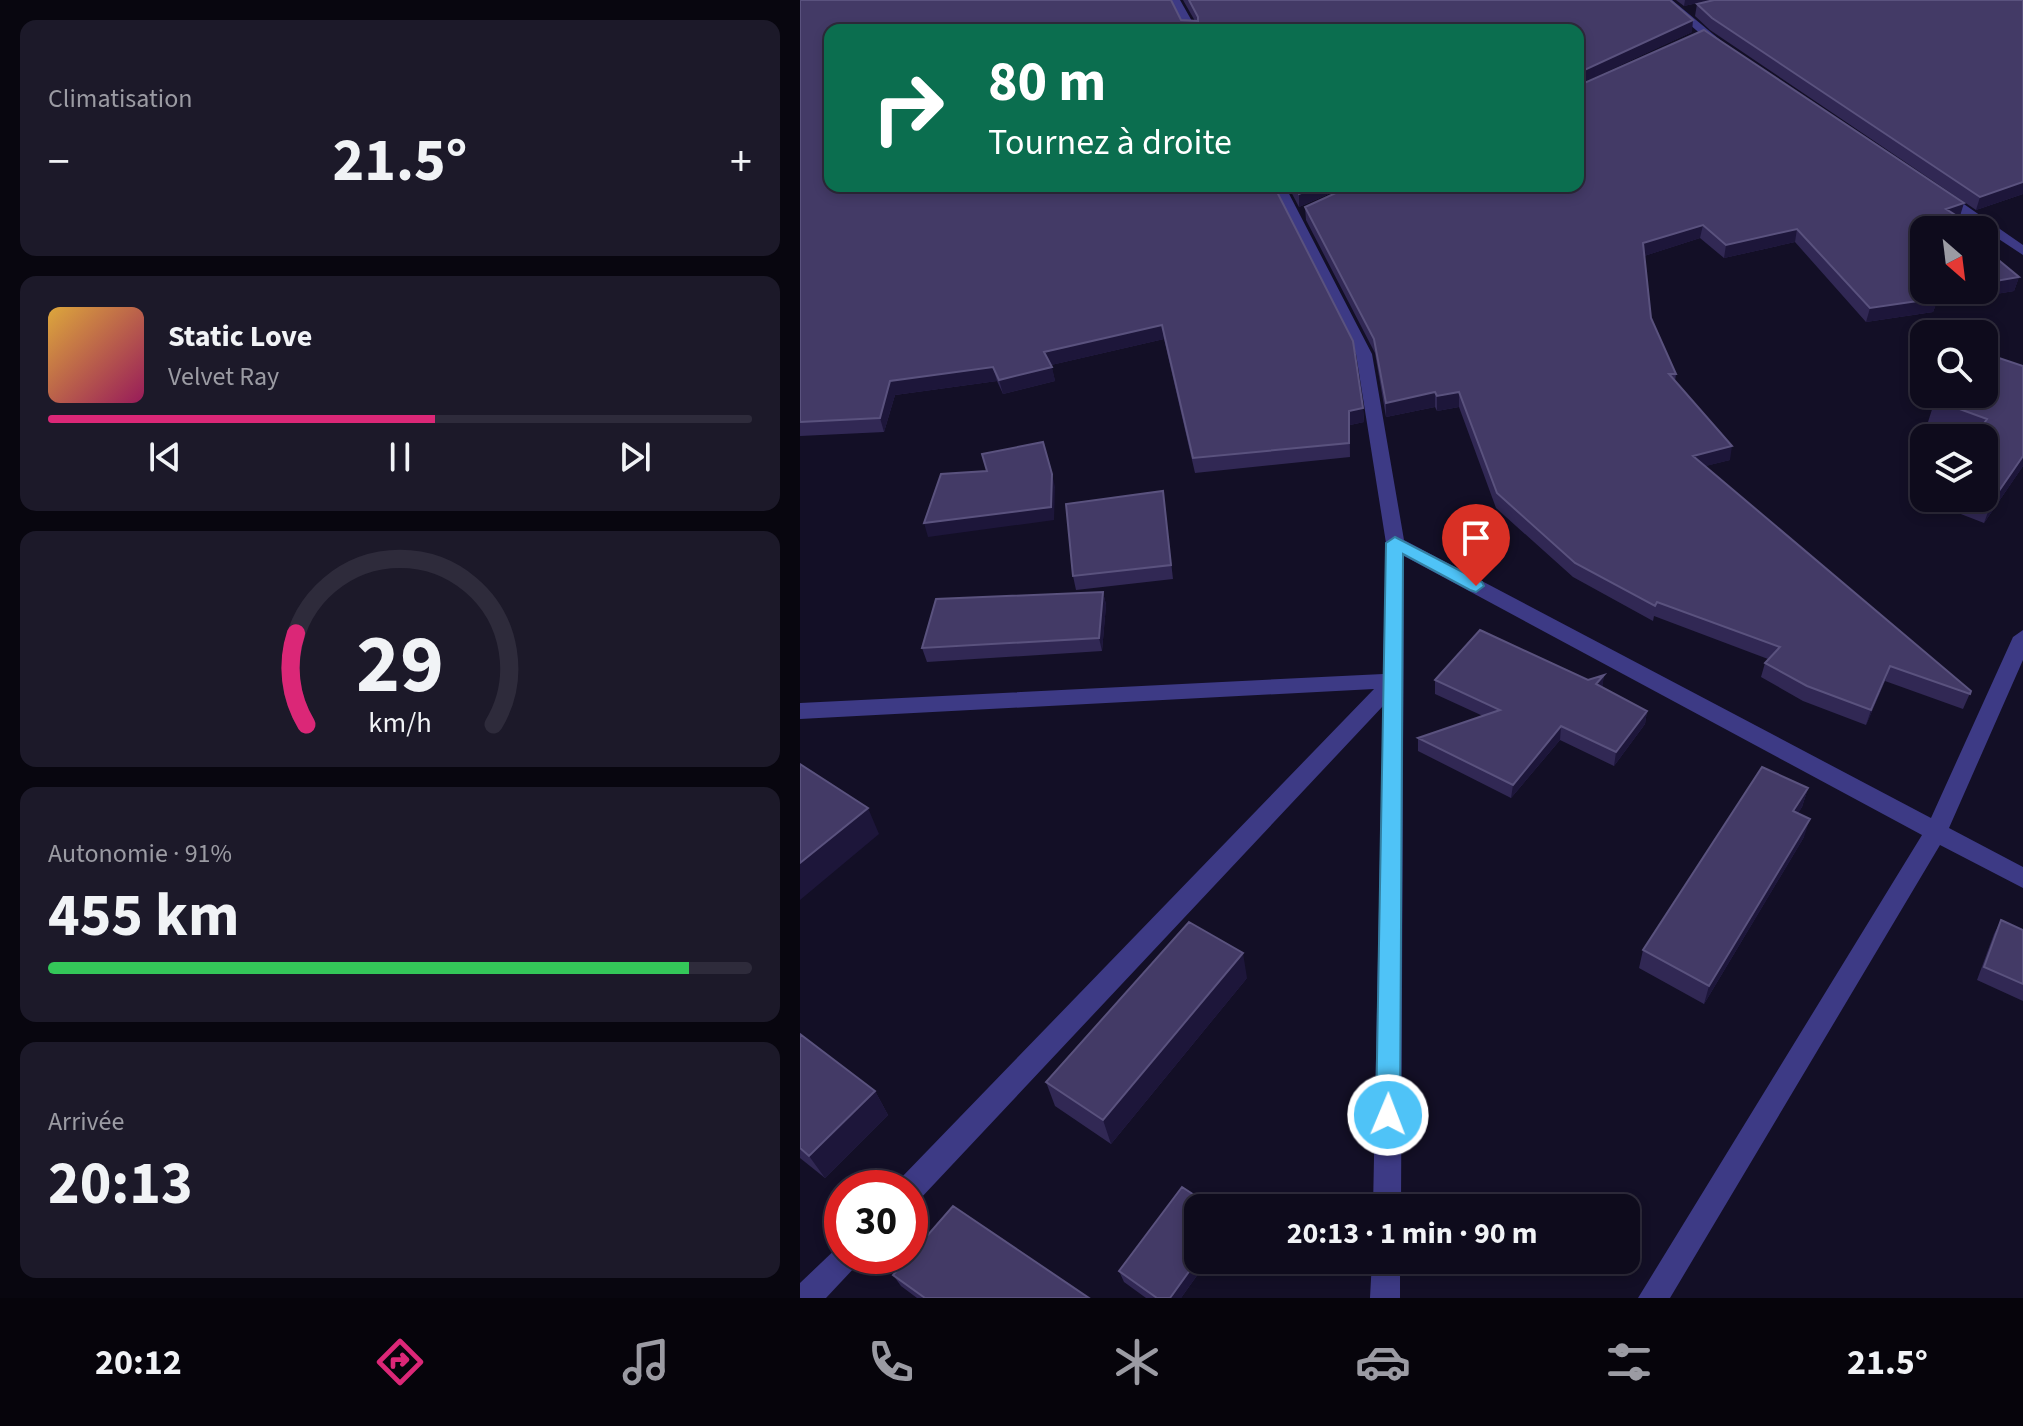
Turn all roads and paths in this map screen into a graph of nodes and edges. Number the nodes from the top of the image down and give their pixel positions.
1 (1175, 0) edge
2 (1666, 0) edge
3 (1695, 10) edge
4 (1680, 13) junction
5 (1188, 24) edge
6 (1704, 34) junction
7 (1690, 40) edge
8 (1729, 51) edge
9 (1934, 190) edge
10 (1283, 192) edge
11 (2023, 251) edge
12 (1395, 543) junction
13 (2023, 637) edge
14 (1394, 681) junction
15 (800, 711) edge
16 (1936, 832) junction
17 (2023, 878) edge
18 (928, 1170) edge
19 (1387, 1194) edge
20 (829, 1274) edge
21 (1386, 1274) edge
22 (806, 1298) edge
23 (1385, 1298) edge
24 (1653, 1298) edge

1 - 5 street
2 - 4 street
3 - 4 street
4 - 6 street
6 - 7 street
6 - 8 street
9 - 11 street
10 - 12 street
12 - 14 street
12 - 16 street
13 - 16 street
14 - 15 street
14 - 18 street
14 - 19 street
16 - 17 street
16 - 24 street
20 - 22 street
21 - 23 street

